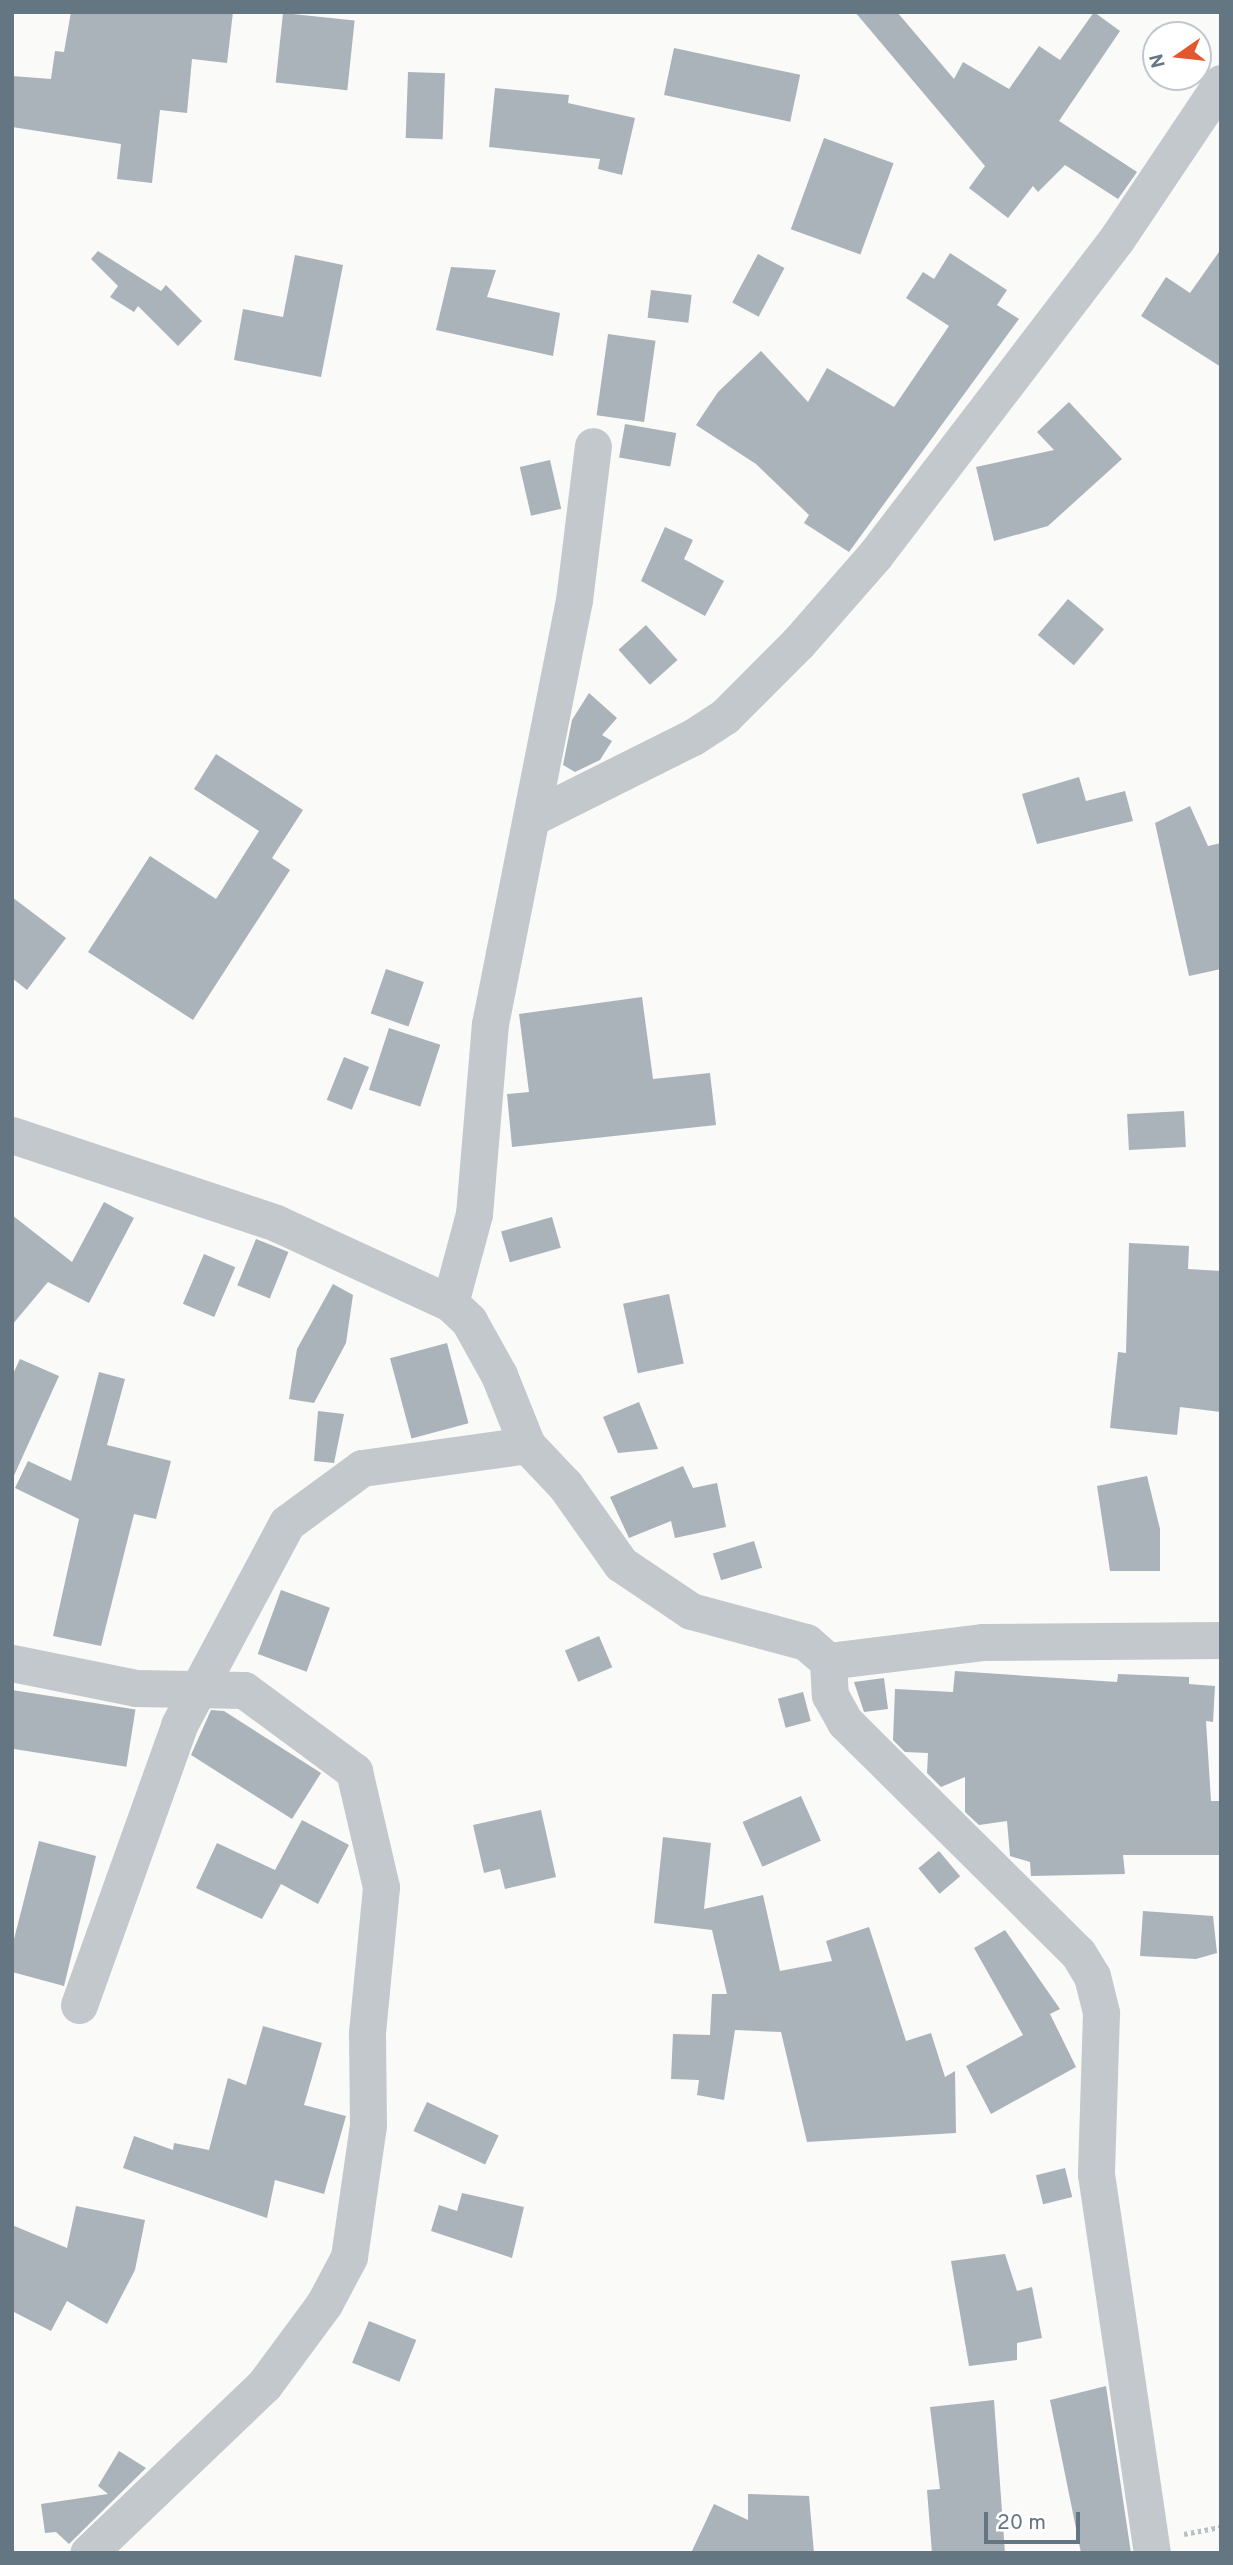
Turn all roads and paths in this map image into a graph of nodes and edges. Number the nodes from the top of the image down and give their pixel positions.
1 (1221, 83) edge
2 (593, 446) dead end
3 (531, 818) junction
4 (12, 1135) edge
5 (450, 1303) junction
6 (527, 1445) junction
7 (1221, 1640) edge
8 (828, 1661) junction
9 (12, 1663) edge
10 (201, 1691) junction
11 (79, 2005) dead end
12 (88, 2553) edge
13 (1152, 2553) edge

1 - 3 street
2 - 3 street
3 - 5 street
4 - 5 street
5 - 6 street
6 - 8 street
6 - 10 street
7 - 8 street
8 - 13 street
9 - 10 street
10 - 11 street
10 - 12 street

